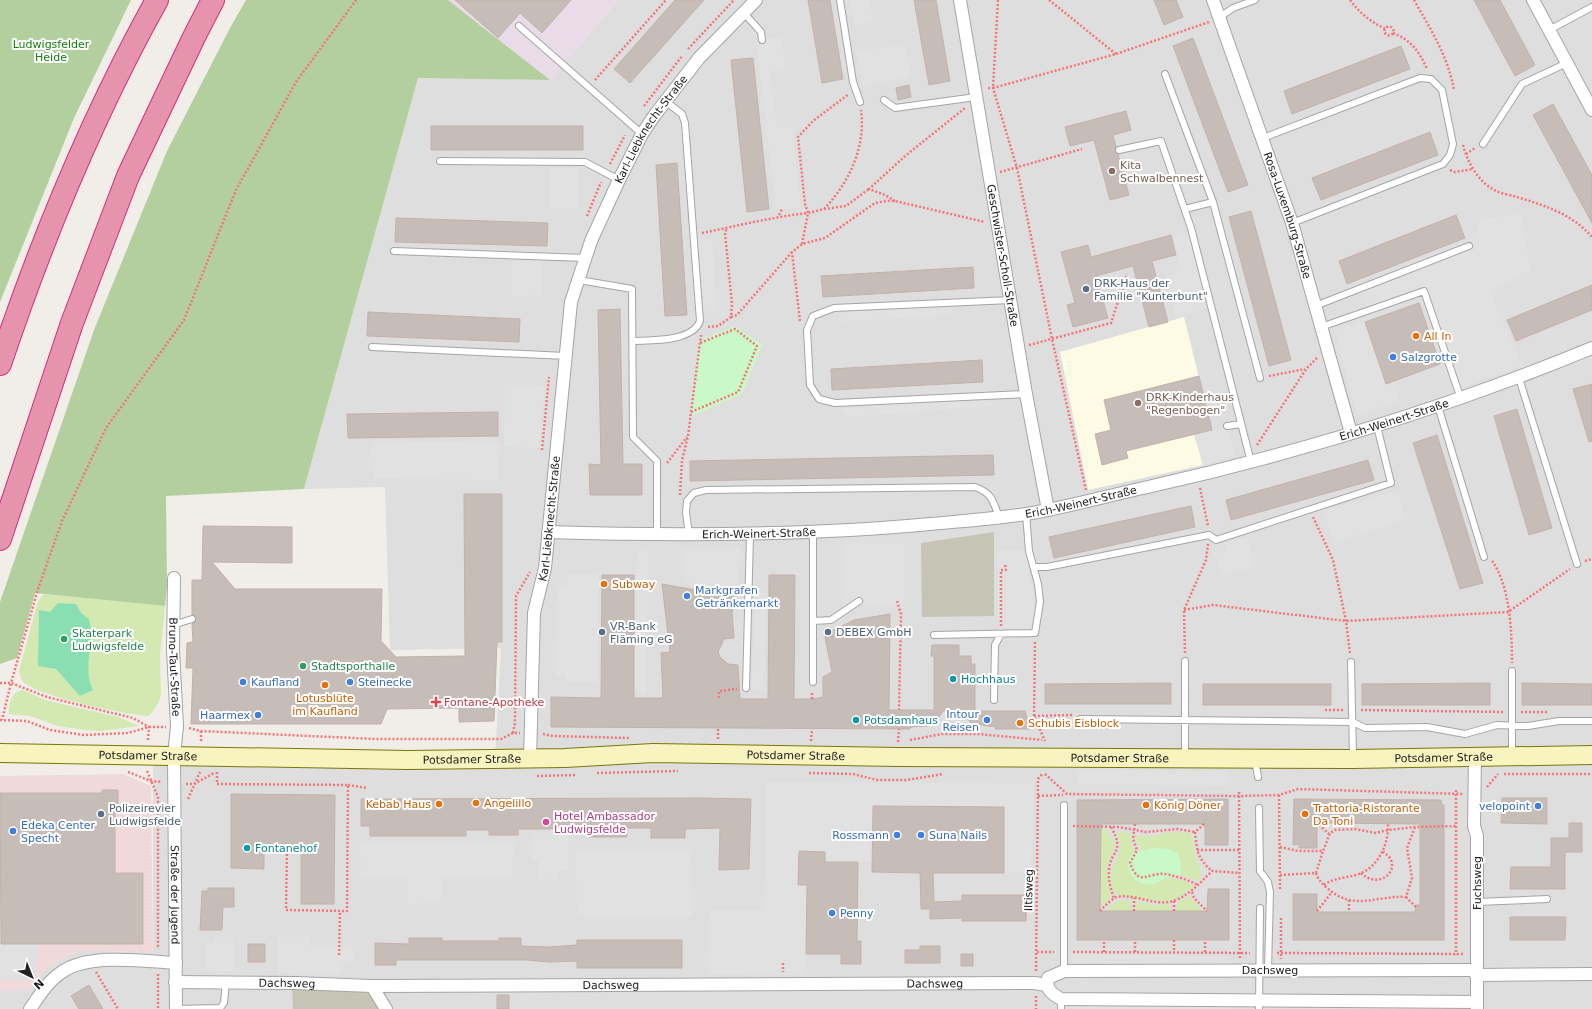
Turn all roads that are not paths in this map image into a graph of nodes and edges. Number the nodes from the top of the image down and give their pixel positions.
1 (157, 0) edge
2 (213, 0) edge
3 (756, 0) edge
4 (840, 0) edge
5 (960, 0) edge
6 (1213, 0) edge
7 (1255, 0) edge
8 (1533, 0) edge
9 (1592, 7) edge
10 (743, 12) junction
11 (1220, 18) junction
12 (519, 26) dead end
13 (1549, 30) junction
14 (762, 40) dead end
15 (1567, 63) junction
16 (1165, 74) dead end
17 (976, 98) junction
18 (884, 100) dead end
19 (665, 101) junction
20 (860, 102) road end
21 (1592, 110) edge
22 (642, 134) junction
23 (1263, 138) junction
24 (1483, 144) dead end
25 (1119, 150) dead end
26 (440, 161) dead end
27 (619, 180) junction
28 (1213, 202) junction
29 (1185, 209) junction
30 (1292, 223) junction
31 (1469, 246) dead end
32 (394, 251) dead end
33 (586, 258) junction
34 (579, 280) junction
35 (1011, 300) junction
36 (1315, 306) junction
37 (1321, 327) junction
38 (633, 341) junction
39 (372, 348) dead end
40 (1592, 348) edge
41 (566, 356) junction
42 (0, 364) edge
43 (1260, 378) road end
44 (1519, 378) junction
45 (1026, 394) junction
46 (1461, 399) junction
47 (1438, 406) junction
48 (1241, 424) junction
49 (1227, 426) dead end
50 (1377, 426) junction
51 (1351, 434) junction
52 (1250, 459) junction
53 (1048, 510) junction
54 (1026, 514) junction
55 (999, 517) junction
56 (548, 532) junction
57 (813, 532) junction
58 (657, 535) junction
59 (689, 535) junction
60 (750, 535) junction
61 (0, 539) edge
62 (1484, 557) road end
63 (1577, 564) road end
64 (1034, 567) junction
65 (174, 578) dead end
66 (859, 601) dead end
67 (192, 619) dead end
68 (813, 621) junction
69 (173, 625) junction
70 (1001, 634) junction
71 (934, 635) dead end
72 (1184, 661) road end
73 (1351, 662) road end
74 (1512, 671) road end
75 (813, 682) dead end
76 (746, 688) road end
77 (994, 700) dead end
78 (1080, 720) dead end
79 (1185, 720) junction
80 (1592, 721) edge
81 (1353, 722) junction
82 (1512, 725) junction
83 (0, 753) edge
84 (1592, 755) edge
85 (174, 756) junction
86 (1185, 758) junction
87 (1255, 758) junction
88 (1475, 758) junction
89 (1512, 758) junction
90 (530, 759) junction
91 (1353, 759) junction
92 (1258, 776) dead end
93 (1064, 805) dead end
94 (1259, 808) dead end
95 (1547, 899) dead end
96 (1477, 902) junction
97 (1260, 908) dead end
98 (176, 963) junction
99 (1264, 970) junction
100 (1064, 971) junction
101 (1476, 973) junction
102 (1592, 974) edge
103 (176, 982) junction
104 (226, 982) junction
105 (1041, 984) junction
106 (372, 986) junction
107 (1061, 1004) edge
108 (1259, 1005) edge
109 (1272, 1005) edge
110 (1477, 1005) edge
111 (30, 1009) edge
112 (176, 1009) edge
113 (386, 1009) edge

1 - 42 highway
2 - 61 highway
3 - 10 street, Karl-Liebknecht-Straße
4 - 20 lane
5 - 17 street, Geschwister-Scholl-Straße
6 - 11 street, Rosa-Luxemburg-Straße
7 - 11 lane
8 - 13 street
9 - 13 lane
10 - 14 lane
10 - 19 street, Karl-Liebknecht-Straße
11 - 23 street, Rosa-Luxemburg-Straße
12 - 22 lane
13 - 15 street
15 - 21 street
15 - 24 lane
16 - 28 lane
17 - 18 lane
17 - 35 street, Geschwister-Scholl-Straße
19 - 22 street, Karl-Liebknecht-Straße
19 - 38 lane
22 - 27 street, Karl-Liebknecht-Straße
23 - 30 street, Rosa-Luxemburg-Straße
23 - 30 lane
25 - 29 lane
26 - 27 lane
27 - 33 street, Karl-Liebknecht-Straße
28 - 29 lane
28 - 43 lane
29 - 48 lane
30 - 36 street, Rosa-Luxemburg-Straße
31 - 36 lane
32 - 33 lane
33 - 34 street, Karl-Liebknecht-Straße
34 - 38 lane
34 - 41 street, Karl-Liebknecht-Straße
35 - 45 street, Geschwister-Scholl-Straße
35 - 45 lane
36 - 37 street, Rosa-Luxemburg-Straße
37 - 46 lane
37 - 51 street, Rosa-Luxemburg-Straße
38 - 58 lane
39 - 41 lane
40 - 44 street, Erich-Weinert-Straße
41 - 56 street, Karl-Liebknecht-Straße
44 - 46 street, Erich-Weinert-Straße
44 - 63 lane
45 - 53 street, Geschwister-Scholl-Straße
46 - 47 street, Erich-Weinert-Straße
47 - 50 street, Erich-Weinert-Straße
47 - 62 lane
48 - 49 lane
48 - 52 lane
50 - 51 street, Erich-Weinert-Straße
50 - 64 lane
51 - 52 street, Erich-Weinert-Straße
52 - 53 street, Erich-Weinert-Straße
53 - 54 street, Erich-Weinert-Straße
54 - 55 street, Erich-Weinert-Straße
54 - 64 lane
55 - 57 street, Erich-Weinert-Straße
55 - 59 lane
56 - 58 street, Erich-Weinert-Straße
56 - 90 street, Karl-Liebknecht-Straße
57 - 60 street, Erich-Weinert-Straße
57 - 68 lane
58 - 59 street, Erich-Weinert-Straße
59 - 60 street, Erich-Weinert-Straße
60 - 76 lane
64 - 70 lane
65 - 69 street, Bruno-Taut-Straße
66 - 68 lane
67 - 69 lane
68 - 75 lane
69 - 85 street, Bruno-Taut-Straße
70 - 71 lane
70 - 77 lane
72 - 79 lane
73 - 81 lane
74 - 82 lane
78 - 79 lane
79 - 81 lane
79 - 86 lane
80 - 82 lane
81 - 82 lane
81 - 91 lane
82 - 89 lane
83 - 85 main road, Potsdamer Straße
84 - 89 main road, Potsdamer Straße
85 - 90 main road, Potsdamer Straße
85 - 98 street, Straße der Jugend
86 - 87 main road, Potsdamer Straße
86 - 90 main road, Potsdamer Straße
87 - 91 main road, Potsdamer Straße
87 - 92 lane
88 - 89 main road, Potsdamer Straße
88 - 91 main road, Potsdamer Straße
88 - 96 street, Fuchsweg
93 - 100 lane
94 - 99 lane
95 - 96 lane
96 - 101 street, Fuchsweg
97 - 99 lane
98 - 103 street, Straße der Jugend
98 - 111 street
99 - 100 street, Dachsweg
99 - 101 street, Dachsweg
99 - 108 lane
100 - 105 street, Dachsweg
101 - 102 street, Dachsweg
101 - 110 street, Fuchsweg
103 - 104 street, Dachsweg
103 - 112 street, Straße der Jugend
104 - 106 street, Dachsweg
104 - 112 lane
105 - 106 street, Dachsweg
105 - 107 street
106 - 113 street
107 - 108 street
108 - 109 street
109 - 110 street

